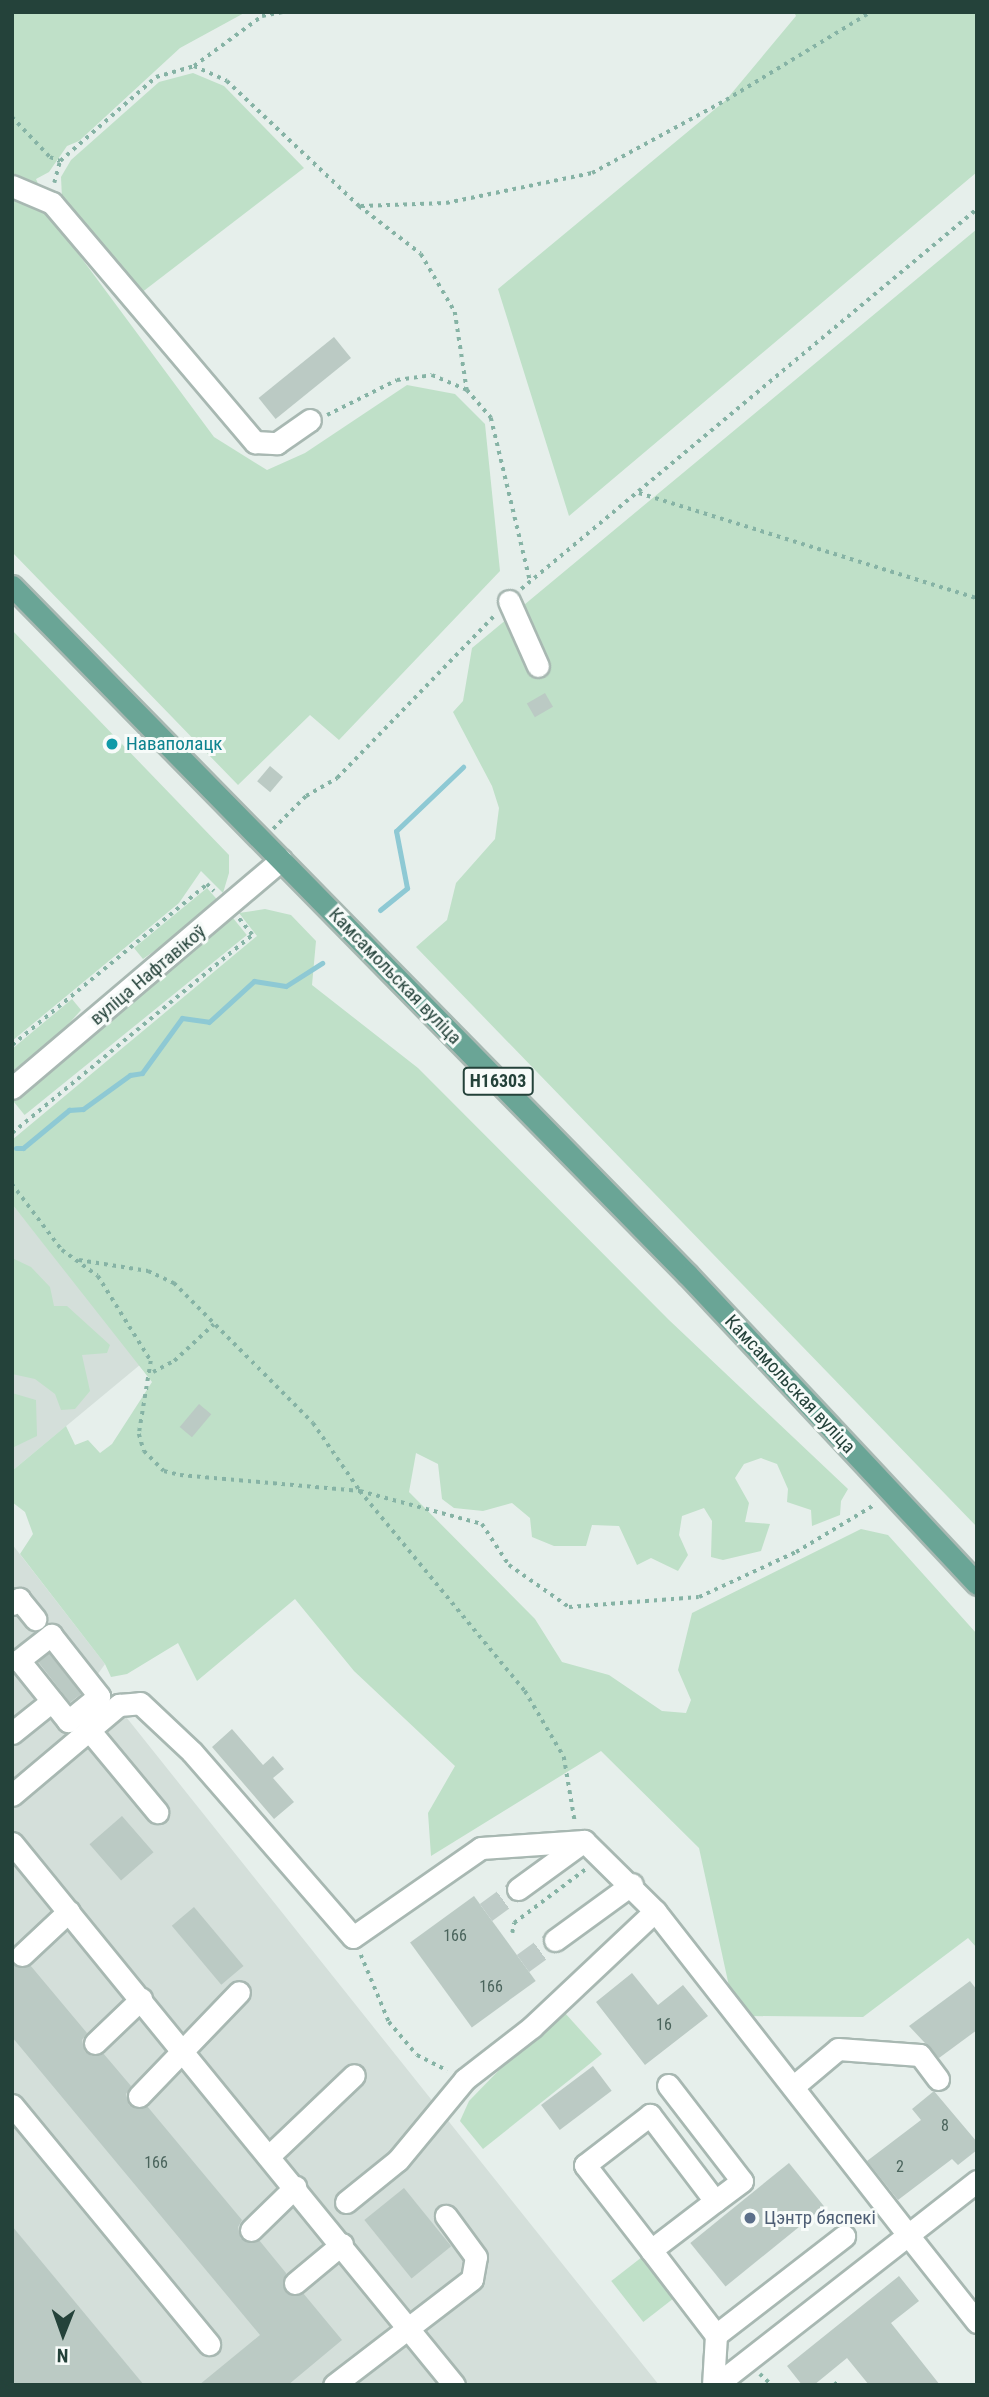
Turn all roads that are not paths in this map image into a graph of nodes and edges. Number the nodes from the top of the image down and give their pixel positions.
1 (12, 186) edge
2 (310, 420) road end
3 (12, 586) edge
4 (509, 601) road end
5 (538, 666) dead end
6 (281, 860) junction
7 (12, 1087) edge
8 (977, 1584) edge
9 (12, 1604) edge
10 (35, 1619) dead end
11 (52, 1701) dead end
12 (15, 1725) edge
13 (89, 1730) junction
14 (12, 1795) edge
15 (157, 1812) dead end
16 (580, 1839) junction
17 (12, 1843) edge
18 (632, 1884) junction
19 (519, 1889) tunnel mouth
20 (69, 1911) junction
21 (655, 1911) junction
22 (555, 1940) tunnel mouth
23 (22, 1955) dead end
24 (239, 1992) dead end
25 (141, 1999) junction
26 (95, 2043) dead end
27 (184, 2051) junction
28 (354, 2076) dead end
29 (938, 2079) dead end
30 (668, 2085) dead end
31 (794, 2086) junction
32 (139, 2096) dead end
33 (12, 2105) edge
34 (269, 2156) junction
35 (977, 2181) edge
36 (295, 2187) junction
37 (715, 2201) junction
38 (346, 2202) dead end
39 (446, 2216) dead end
40 (251, 2230) dead end
41 (908, 2235) junction
42 (844, 2236) dead end
43 (342, 2244) junction
44 (651, 2250) junction
45 (295, 2283) dead end
46 (977, 2322) edge
47 (408, 2325) junction
48 (716, 2336) junction
49 (209, 2344) dead end
50 (334, 2385) edge
51 (454, 2385) edge
52 (715, 2385) edge

1 - 2 street
3 - 6 main road, Камсамольская вуліца / Н16303
4 - 5 street
6 - 7 street, вуліца Нафтавікоў
6 - 8 main road, Камсамольская вуліца / Н16303
9 - 10 street
11 - 12 street
13 - 14 street
13 - 15 street
13 - 16 street
16 - 18 street
16 - 19 street
17 - 20 street
18 - 21 street
18 - 22 street
20 - 23 street
20 - 25 street
21 - 31 street
21 - 38 street
24 - 27 street
25 - 26 street
25 - 27 street
27 - 32 street
27 - 34 street
28 - 34 street
29 - 31 street
30 - 37 street
31 - 41 street
33 - 49 street
34 - 36 street
35 - 41 street
36 - 40 street
36 - 43 street
37 - 44 street
37 - 44 street
39 - 47 street
41 - 46 street
41 - 52 street
42 - 48 street
43 - 45 street
43 - 47 street
44 - 48 street
47 - 50 street
47 - 51 street
48 - 52 street

